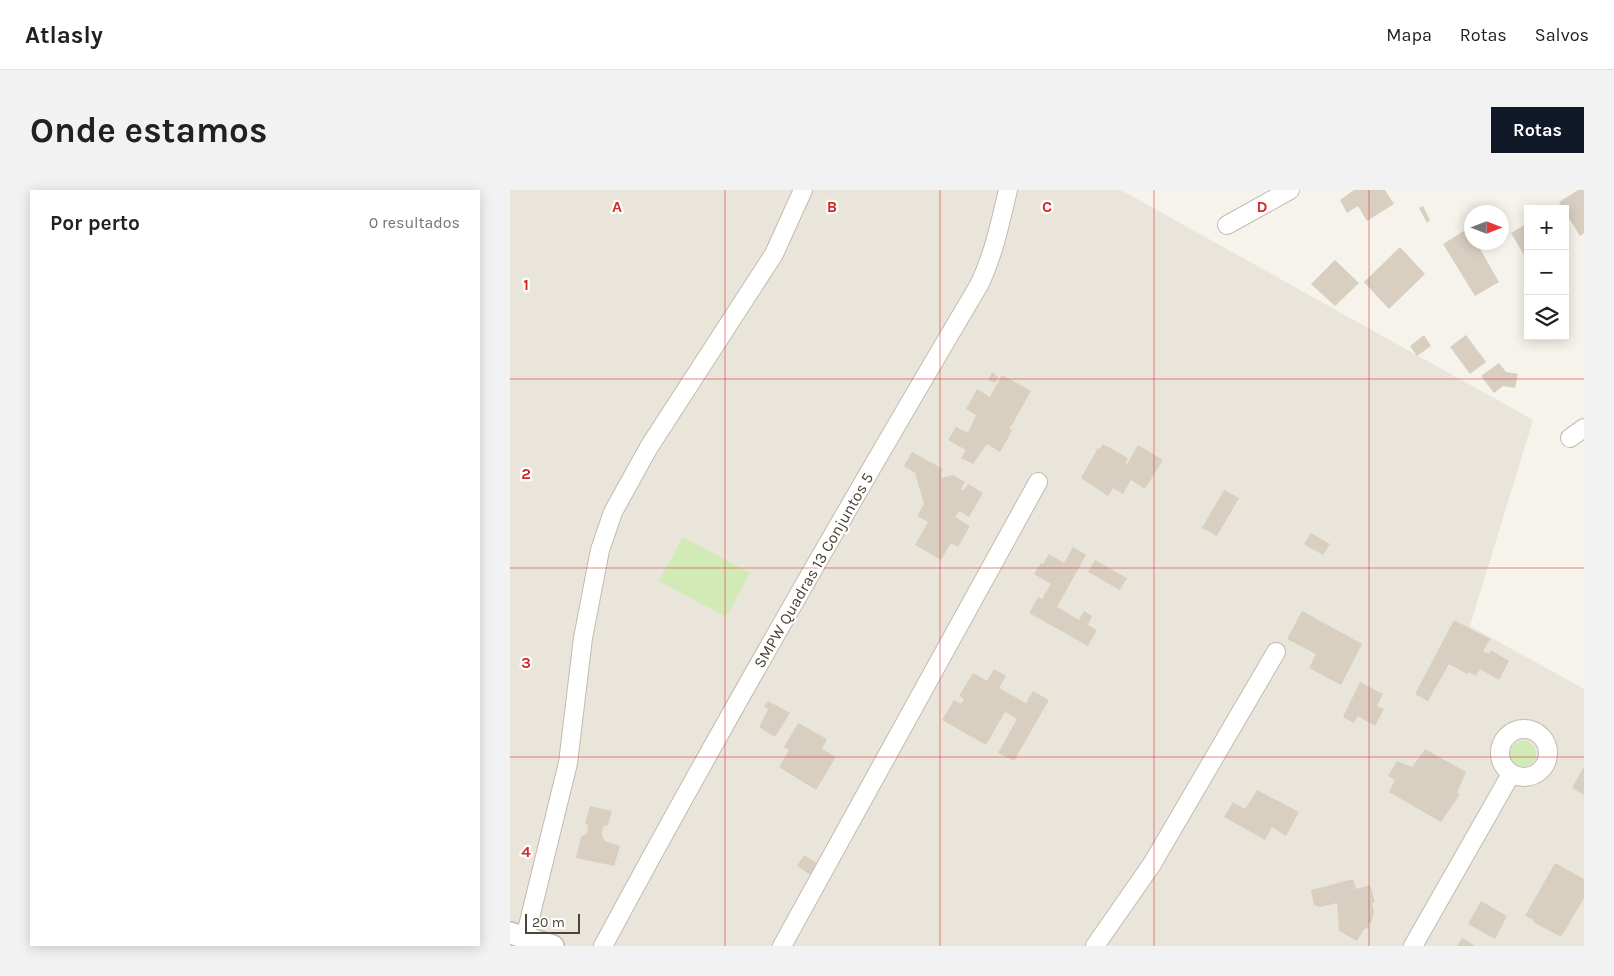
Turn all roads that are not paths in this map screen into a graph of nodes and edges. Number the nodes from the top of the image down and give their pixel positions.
1 (803, 190) edge
2 (1008, 190) edge
3 (1290, 190) edge
4 (1227, 226) dead end
5 (1038, 482) dead end
6 (1276, 652) dead end
7 (1511, 774) dead end
8 (518, 935) edge
9 (553, 946) edge
10 (603, 946) edge
11 (782, 946) edge
12 (1095, 946) edge
13 (1413, 946) edge

1 - 8 street
2 - 10 street, SMPW Quadras 13 Conjuntos 5
3 - 4 street
5 - 11 street
6 - 12 street
7 - 13 street
8 - 9 street

